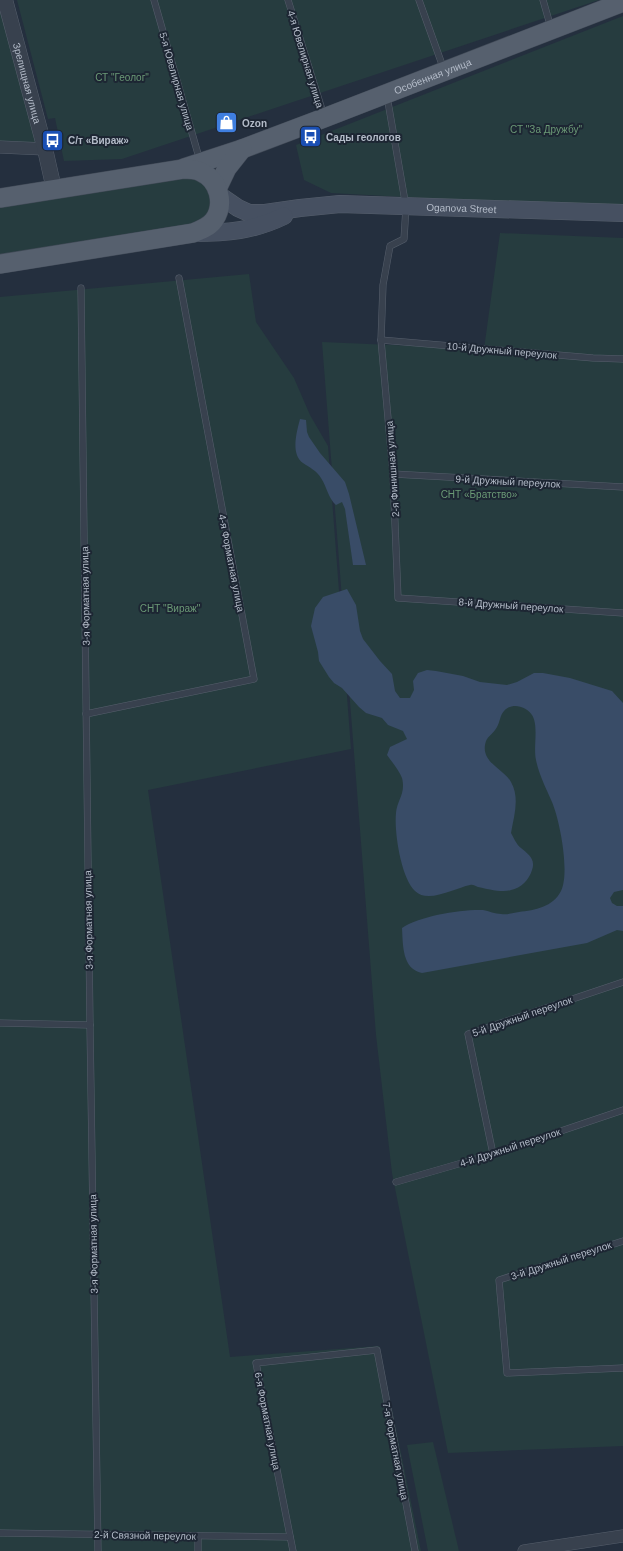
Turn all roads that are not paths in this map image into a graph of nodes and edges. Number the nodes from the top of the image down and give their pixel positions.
1 (5, 0) edge
2 (154, 0) edge
3 (288, 0) edge
4 (419, 0) edge
5 (543, 0) edge
6 (623, 2) edge
7 (552, 30) junction
8 (444, 71) junction
9 (386, 94) junction
10 (324, 118) junction
11 (0, 147) edge
12 (45, 149) junction
13 (242, 149) junction
14 (191, 166) junction
15 (54, 189) junction
16 (218, 192) junction
17 (0, 198) edge
18 (406, 207) junction
19 (300, 208) junction
20 (623, 212) edge
21 (193, 233) junction
22 (0, 264) edge
23 (178, 278) dead end
24 (81, 288) dead end
25 (381, 340) junction
26 (623, 359) edge
27 (393, 474) junction
28 (623, 487) edge
29 (398, 598) joint
30 (623, 613) edge
31 (86, 714) junction
32 (623, 982) edge
33 (0, 1023) edge
34 (90, 1025) junction
35 (623, 1110) edge
36 (493, 1154) junction
37 (396, 1182) dead end
38 (623, 1241) edge
39 (377, 1350) joint
40 (623, 1368) edge
41 (0, 1533) edge
42 (98, 1535) junction
43 (198, 1536) junction
44 (623, 1536) edge
45 (290, 1537) junction
46 (98, 1551) edge
47 (198, 1551) edge
48 (293, 1551) edge
49 (415, 1551) edge
50 (524, 1551) edge

1 - 12 street, Зрелищная улица
2 - 14 lane, 5-я Ювелирная улица
3 - 10 lane, 4-я Ювелирная улица
4 - 8 lane
5 - 7 lane
6 - 7 main road, Особенная улица
7 - 8 main road, Особенная улица
8 - 9 main road, Особенная улица
9 - 10 main road, Особенная улица
9 - 18 lane
10 - 13 main road, Особенная улица
11 - 12 street
12 - 15 street, Зрелищная улица
13 - 14 main road, Особенная улица
13 - 16 main road
14 - 15 main road
14 - 16 main road
15 - 17 main road
16 - 19 main road, Oganova Street
16 - 21 main road
18 - 19 main road, Oganova Street
18 - 20 main road, Oganova Street
18 - 25 lane, 2-я Финишная улица
19 - 21 main road, Oganova Street
21 - 22 main road
23 - 31 lane, 4-я Форматная улица
24 - 31 lane, 3-я Форматная улица
25 - 26 lane, 10-й Дружный переулок
25 - 27 lane, 2-я Финишная улица
27 - 28 lane, 9-й Дружный переулок
27 - 29 lane, 2-я Финишная улица
29 - 30 lane, 8-й Дружный переулок
31 - 34 lane, 3-я Форматная улица
32 - 36 lane, 5-й Дружный переулок
33 - 34 lane
34 - 42 lane, 3-я Форматная улица
35 - 36 lane, 4-й Дружный переулок
36 - 37 lane, 4-й Дружный переулок
38 - 40 lane, 3-й Дружный переулок
39 - 45 lane, 6-я Форматная улица
39 - 49 lane, 7-я Форматная улица
41 - 42 lane, 2-й Связной переулок
42 - 43 lane, 2-й Связной переулок
42 - 46 lane, 3-я Форматная улица
43 - 45 lane, 2-й Связной переулок
43 - 47 lane
44 - 50 street
45 - 48 lane, 6-я Форматная улица

